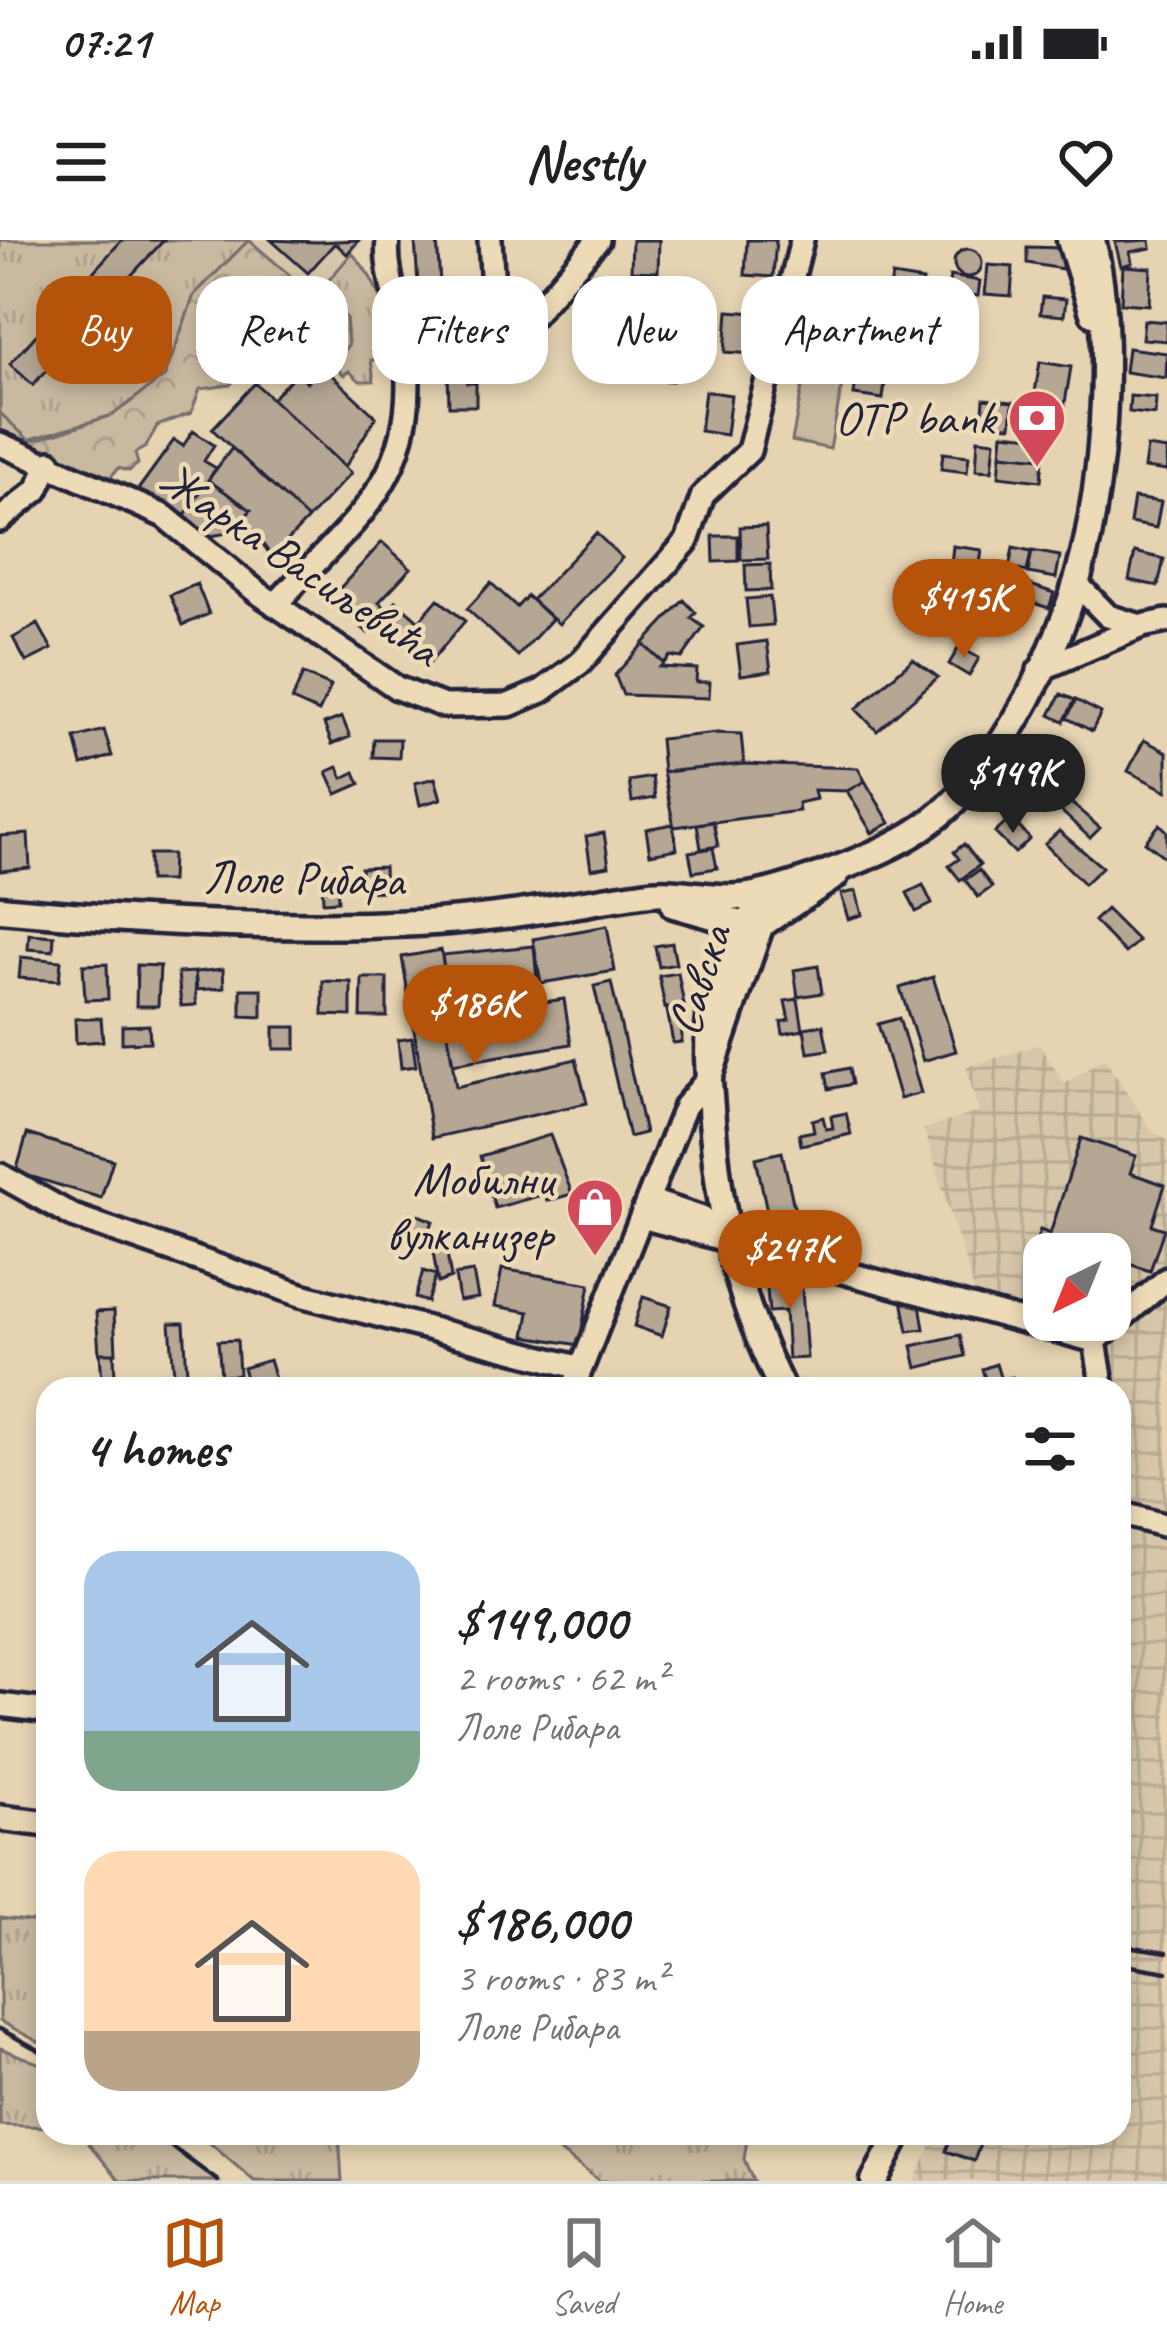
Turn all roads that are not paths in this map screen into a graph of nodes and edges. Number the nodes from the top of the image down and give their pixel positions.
1 (388, 240) edge
2 (490, 240) edge
3 (598, 240) edge
4 (802, 240) edge
5 (1070, 240) edge
6 (1092, 240) edge
7 (1100, 332) junction
8 (0, 444) edge
9 (50, 462) junction
10 (0, 520) edge
11 (1077, 584) junction
12 (275, 605) junction
13 (1167, 621) edge
14 (1142, 626) junction
15 (1040, 670) junction
16 (862, 857) junction
17 (0, 909) edge
18 (750, 914) junction
19 (708, 1078) junction
20 (0, 1174) edge
21 (645, 1209) junction
22 (725, 1238) junction
23 (1167, 1279) edge
24 (1131, 1310) edge
25 (1023, 1321) edge
26 (1095, 1341) edge
27 (574, 1377) edge
28 (577, 1377) edge
29 (777, 1377) edge
30 (1101, 1377) edge
31 (1131, 1516) edge
32 (1167, 1526) edge
33 (0, 1706) edge
34 (36, 1710) edge
35 (893, 2145) edge
36 (874, 2181) edge

1 - 12 street
2 - 3 street
4 - 12 street, Жарка Васиљевића
5 - 7 main road
6 - 7 main road, Лоле Рибара
7 - 11 main road, Лоле Рибара
8 - 9 street, Жарка Васиљевића
9 - 10 street
9 - 12 street, Жарка Васиљевића
11 - 14 street
11 - 15 main road, Лоле Рибара
13 - 14 street
14 - 15 street
15 - 16 main road, Лоле Рибара
16 - 18 main road, Лоле Рибара
16 - 18 main road, Лоле Рибара
17 - 18 main road, Лоле Рибара
18 - 19 main road, Савска
19 - 21 street, Савска
19 - 22 main road
20 - 27 street
21 - 22 street
21 - 28 street, Савска
22 - 25 street
22 - 29 main road
23 - 24 street
26 - 30 street
31 - 32 street
33 - 34 street
35 - 36 main road

